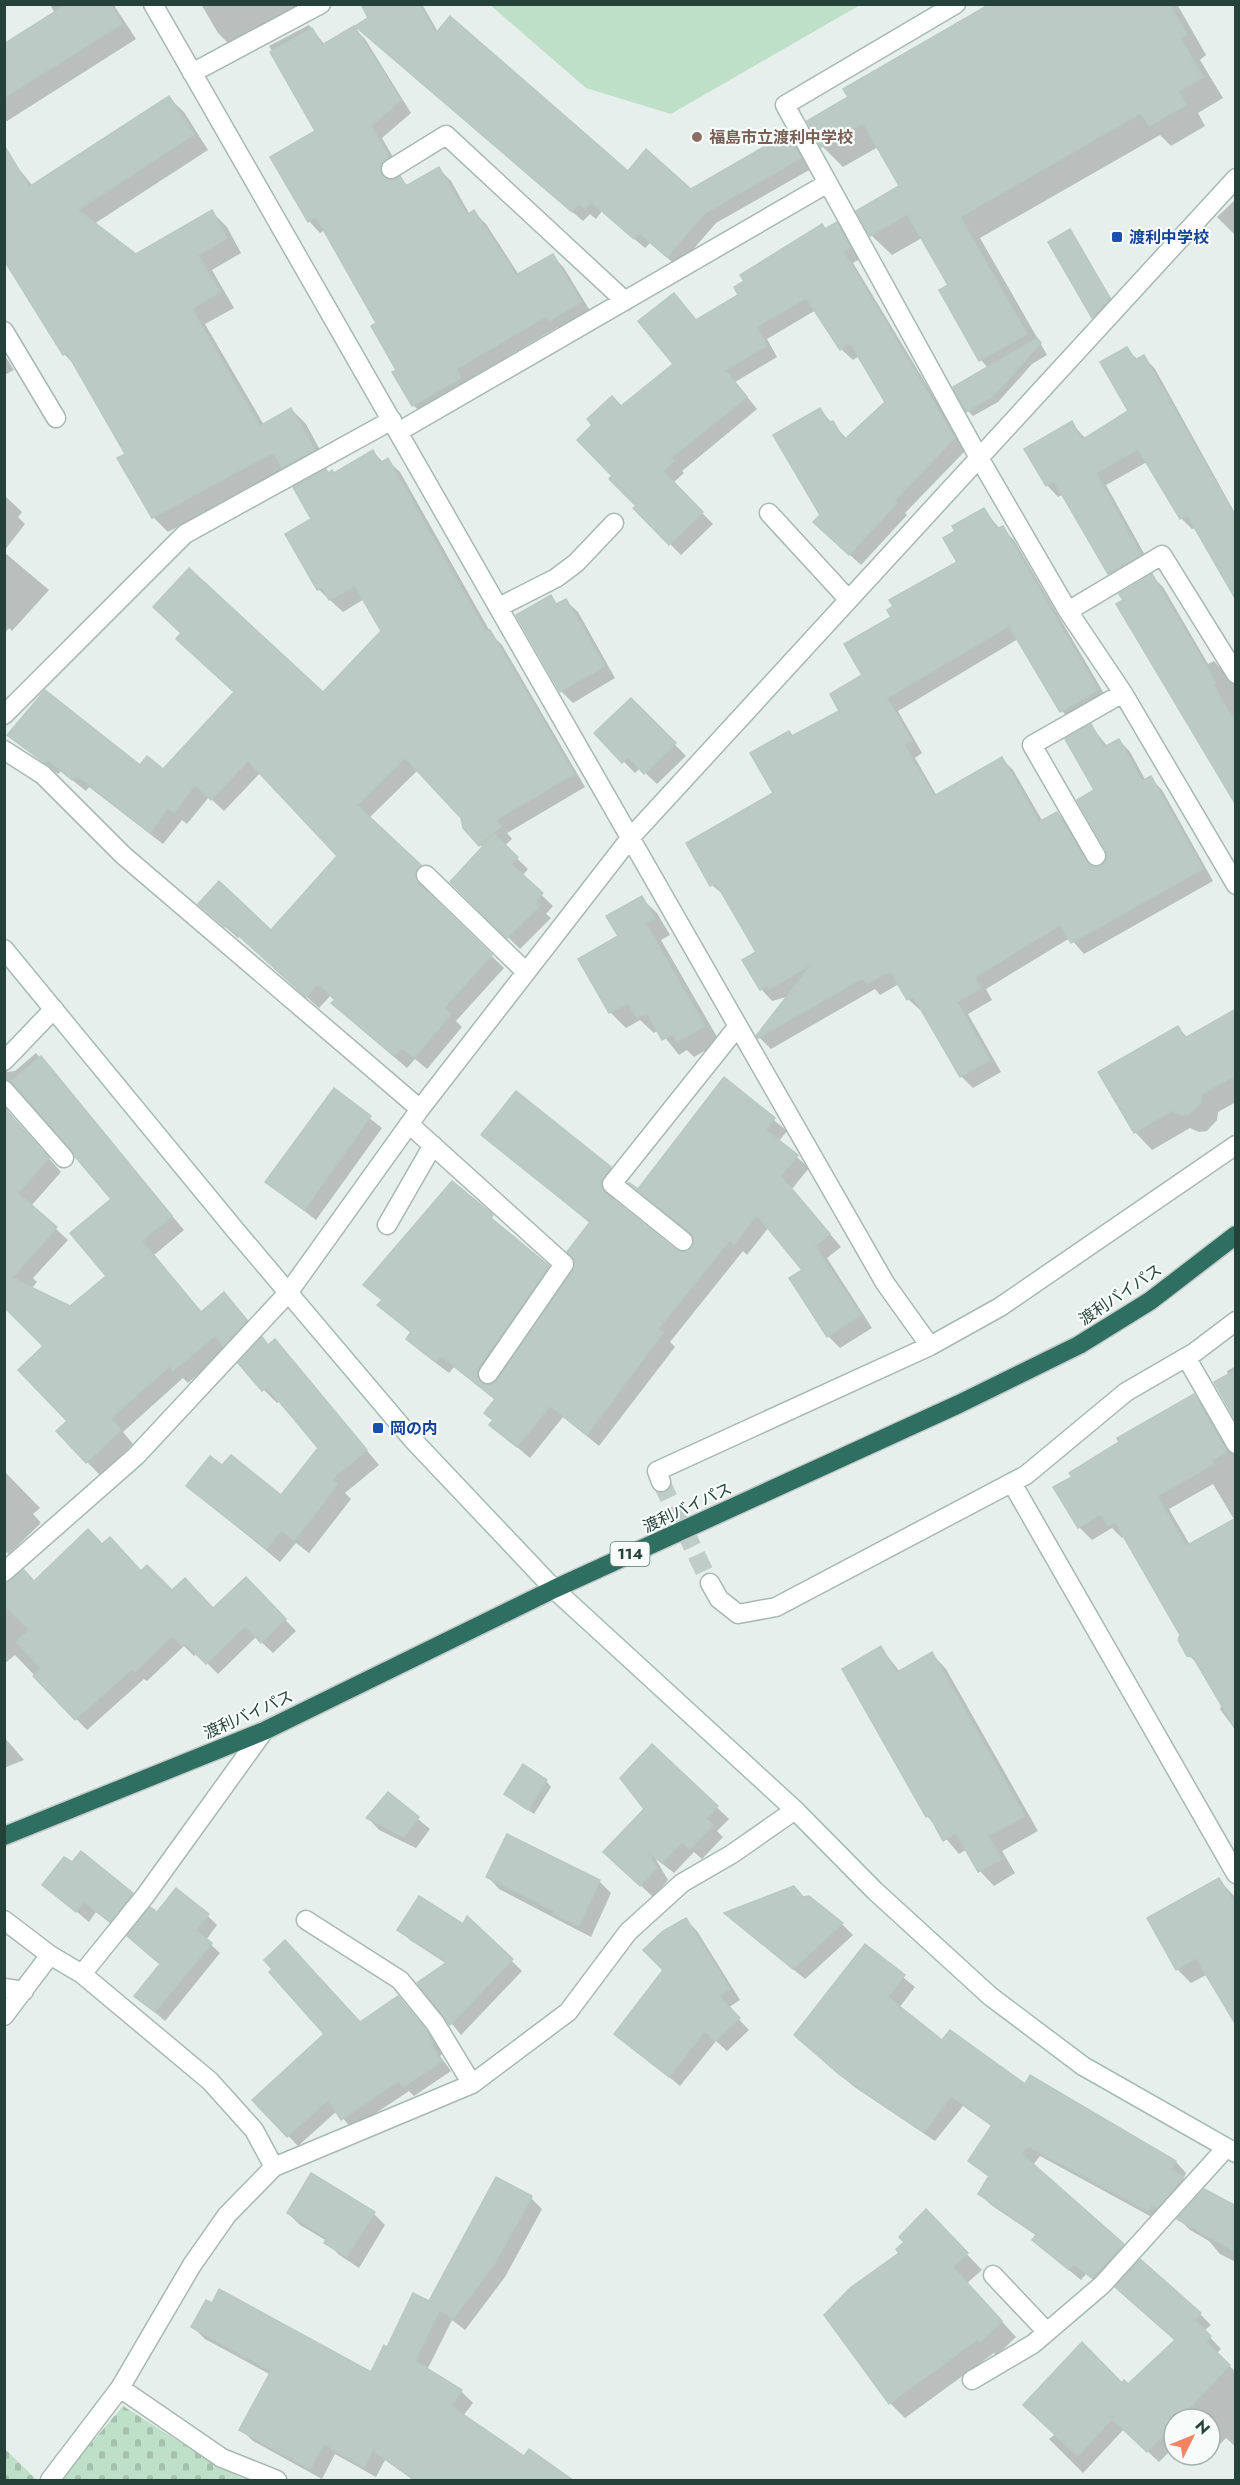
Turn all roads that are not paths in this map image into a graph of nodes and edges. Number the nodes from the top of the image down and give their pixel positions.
1 (153, 4) edge
2 (321, 4) edge
3 (956, 4) edge
4 (192, 73) junction
5 (391, 169) dead end
6 (1236, 178) edge
7 (828, 183) junction
8 (625, 300) junction
9 (4, 331) edge
10 (56, 418) dead end
11 (395, 426) junction
12 (978, 456) junction
13 (769, 513) dead end
14 (614, 523) dead end
15 (848, 599) junction
16 (499, 607) junction
17 (1068, 611) junction
18 (1236, 674) edge
19 (1123, 693) junction
20 (4, 715) edge
21 (4, 750) edge
22 (631, 837) junction
23 (1096, 856) dead end
24 (426, 875) dead end
25 (1236, 885) edge
26 (4, 949) edge
27 (526, 972) junction
28 (54, 1009) junction
29 (738, 1026) junction
30 (4, 1061) edge
31 (4, 1090) edge
32 (415, 1116) junction
33 (433, 1145) junction
34 (1236, 1145) edge
35 (64, 1158) dead end
36 (387, 1225) dead end
37 (1236, 1236) edge
38 (683, 1241) dead end
39 (288, 1293) junction
40 (1236, 1321) edge
41 (930, 1346) junction
42 (1186, 1357) junction
43 (488, 1374) dead end
44 (1236, 1444) edge
45 (662, 1482) dead end
46 (1012, 1483) junction
47 (4, 1572) edge
48 (710, 1583) tunnel mouth
49 (554, 1589) junction
50 (264, 1731) junction
51 (795, 1810) junction
52 (4, 1836) edge
53 (1236, 1875) edge
54 (4, 1920) edge
55 (306, 1920) dead end
56 (50, 1955) junction
57 (82, 1974) junction
58 (4, 1988) edge
59 (24, 1991) junction
60 (4, 2016) edge
61 (472, 2084) junction
62 (1231, 2151) edge
63 (274, 2167) junction
64 (993, 2275) dead end
65 (1047, 2332) junction
66 (972, 2380) dead end
67 (120, 2388) junction
68 (50, 2481) edge
69 (277, 2481) edge

1 - 4 street
2 - 4 street
3 - 7 street
4 - 11 street
5 - 8 street
6 - 12 street
7 - 8 street
7 - 12 street
8 - 11 street
9 - 10 street
11 - 16 street
11 - 20 street
12 - 15 street
12 - 17 street
13 - 15 street
14 - 16 street
15 - 22 street
16 - 22 street
17 - 18 street
17 - 19 street
19 - 23 street
19 - 25 street
21 - 32 street
22 - 27 street
22 - 29 street
24 - 27 street
26 - 28 street
27 - 32 street
28 - 30 street
28 - 39 street
29 - 38 street
29 - 41 street
31 - 35 street
32 - 33 street
32 - 39 street
33 - 36 street
33 - 43 street
34 - 41 street
37 - 49 highway, 渡利バイパス / 114
39 - 47 street
39 - 49 street
40 - 42 street
41 - 45 street
42 - 44 street
42 - 46 street
46 - 48 street
46 - 53 street
49 - 50 highway, 渡利バイパス / 114
49 - 51 street
50 - 52 highway, 渡利バイパス / 114
50 - 57 street
51 - 61 street
51 - 62 street
54 - 56 street
55 - 61 street
56 - 57 street
56 - 59 street
57 - 63 street
58 - 59 street
59 - 60 street
61 - 63 street
62 - 65 street
63 - 67 street
64 - 65 street
65 - 66 street
67 - 68 street
67 - 69 street

